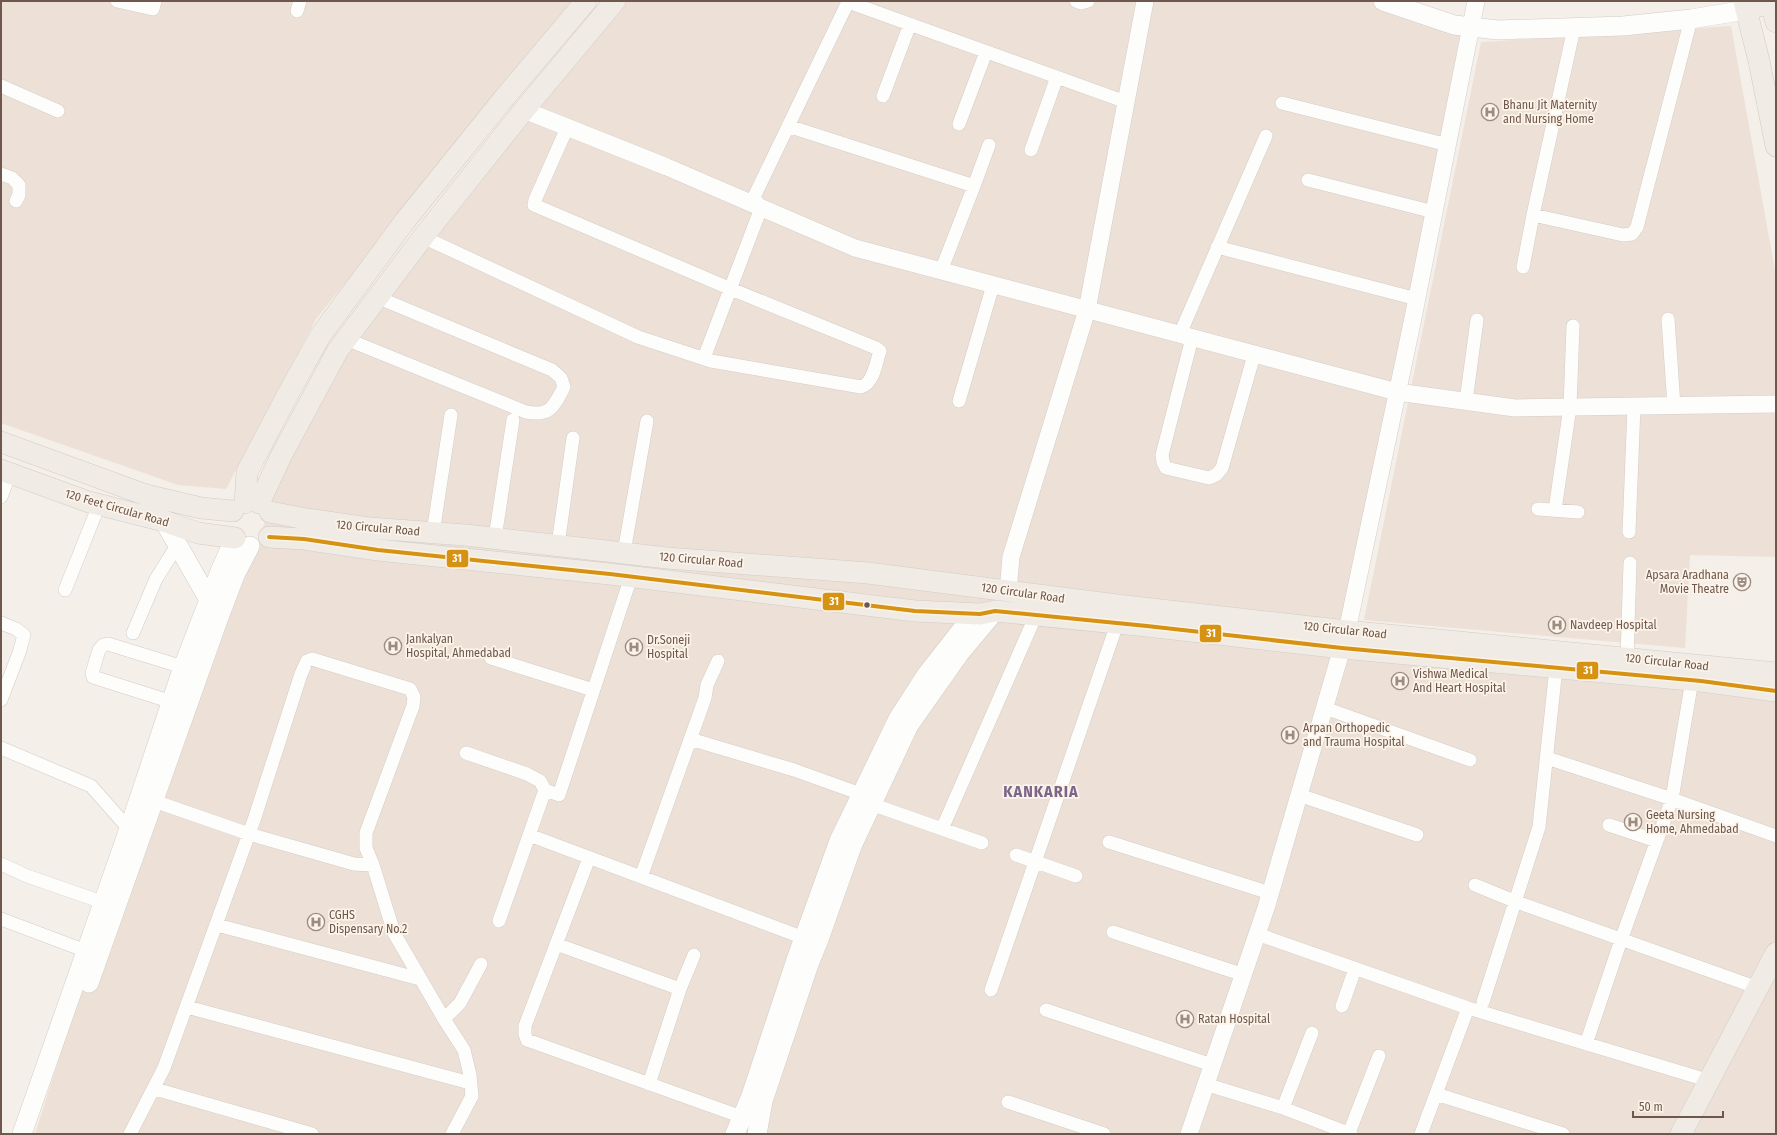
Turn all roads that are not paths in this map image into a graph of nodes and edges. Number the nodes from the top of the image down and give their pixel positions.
1 (117, 1) edge
2 (155, 1) edge
3 (586, 1) edge
4 (615, 1) edge
5 (847, 1) edge
6 (1076, 1) edge
7 (1088, 1) edge
8 (1145, 1) edge
9 (1383, 1) edge
10 (1417, 1) edge
11 (1720, 1) edge
12 (1745, 5) edge
13 (1773, 7) edge
14 (1474, 15) edge
15 (1691, 19) junction
16 (910, 24) junction
17 (1574, 28) junction
18 (986, 52) junction
19 (1057, 77) junction
20 (1, 86) edge
21 (883, 96) dead end
22 (1126, 102) junction
23 (1282, 103) dead end
24 (524, 110) junction
25 (58, 111) dead end
26 (959, 124) dead end
27 (788, 126) junction
28 (567, 128) junction
29 (1266, 136) dead end
30 (989, 145) dead end
31 (1448, 145) junction
32 (1776, 146) edge
33 (1031, 150) dead end
34 (1, 174) edge
35 (1308, 180) dead end
36 (974, 186) junction
37 (16, 201) dead end
38 (761, 208) junction
39 (1434, 212) junction
40 (1533, 215) junction
41 (423, 237) junction
42 (1217, 247) junction
43 (1524, 267) dead end
44 (942, 271) junction
45 (994, 285) junction
46 (731, 289) junction
47 (379, 298) junction
48 (1417, 299) junction
49 (1087, 310) junction
50 (1668, 319) dead end
51 (1477, 320) dead end
52 (1573, 326) dead end
53 (1186, 336) junction
54 (346, 340) junction
55 (1254, 355) junction
56 (704, 358) junction
57 (1397, 392) junction
58 (959, 401) dead end
59 (1466, 401) junction
60 (1776, 404) edge
61 (1674, 406) junction
62 (1570, 407) junction
63 (1634, 407) junction
64 (451, 415) dead end
65 (513, 420) dead end
66 (647, 421) dead end
67 (573, 438) dead end
68 (1, 442) edge
69 (6, 471) edge
70 (1, 497) edge
71 (99, 505) junction
72 (252, 507) junction
73 (1538, 509) dead end
74 (1555, 510) junction
75 (1578, 512) dead end
76 (164, 521) junction
77 (1629, 532) dead end
78 (433, 533) junction
79 (269, 537) junction
80 (495, 538) junction
81 (242, 542) junction
82 (178, 544) junction
83 (558, 545) junction
84 (624, 552) junction
85 (1630, 563) dead end
86 (631, 577) junction
87 (65, 590) dead end
88 (998, 590) junction
89 (209, 600) junction
90 (995, 611) junction
91 (974, 614) junction
92 (1036, 615) junction
93 (1, 623) edge
94 (1118, 624) junction
95 (133, 633) dead end
96 (1345, 640) junction
97 (491, 658) dead end
98 (1626, 658) junction
99 (718, 661) dead end
100 (183, 667) junction
101 (1556, 668) junction
102 (1776, 673) edge
103 (1692, 680) junction
104 (593, 690) junction
105 (1776, 691) edge
106 (1, 700) edge
107 (172, 702) junction
108 (1325, 708) junction
109 (690, 739) junction
110 (1, 748) edge
111 (466, 753) dead end
112 (1546, 758) junction
113 (1470, 760) dead end
114 (546, 790) junction
115 (1299, 795) junction
116 (866, 799) junction
117 (1672, 799) junction
118 (154, 801) junction
119 (1609, 825) dead end
120 (129, 829) junction
121 (942, 829) junction
122 (249, 834) junction
123 (529, 835) junction
124 (1417, 835) dead end
125 (1776, 836) edge
126 (1657, 841) junction
127 (1109, 842) dead end
128 (982, 843) dead end
129 (1016, 855) dead end
130 (589, 858) junction
131 (1035, 863) junction
132 (1, 864) edge
133 (373, 865) junction
134 (1076, 876) dead end
135 (641, 877) junction
136 (1476, 885) dead end
137 (1270, 893) junction
138 (1514, 901) junction
139 (102, 902) junction
140 (1, 919) edge
141 (499, 921) dead end
142 (217, 925) junction
143 (1113, 932) dead end
144 (1257, 934) junction
145 (804, 938) junction
146 (1621, 940) junction
147 (556, 944) junction
148 (86, 951) junction
149 (1776, 953) edge
150 (694, 955) dead end
151 (481, 964) dead end
152 (1355, 969) junction
153 (1244, 974) junction
154 (420, 979) junction
155 (1758, 988) junction
156 (680, 989) junction
157 (991, 990) dead end
158 (1483, 1002) dead end
159 (1342, 1006) dead end
160 (187, 1007) junction
161 (1468, 1008) junction
162 (1046, 1010) dead end
163 (444, 1019) junction
164 (1312, 1033) dead end
165 (1586, 1044) junction
166 (1379, 1056) dead end
167 (1212, 1065) junction
168 (1710, 1082) junction
169 (470, 1083) junction
170 (649, 1084) junction
171 (1205, 1084) junction
172 (155, 1089) junction
173 (1436, 1094) junction
174 (1008, 1102) dead end
175 (1283, 1108) junction
176 (739, 1126) edge
177 (22, 1134) edge
178 (34, 1134) edge
179 (130, 1134) edge
180 (312, 1134) edge
181 (452, 1134) edge
182 (757, 1134) edge
183 (1104, 1134) edge
184 (1189, 1134) edge
185 (1350, 1134) edge
186 (1421, 1134) edge
187 (1563, 1134) edge
188 (1681, 1134) edge

1 - 2 street
3 - 72 main road
4 - 24 main road
5 - 16 street
5 - 27 street
6 - 7 street
8 - 22 street
9 - 14 main road
10 - 14 main road
11 - 14 main road
12 - 13 main road
12 - 15 main road
12 - 32 main road
14 - 17 main road
14 - 31 street
15 - 17 main road
15 - 40 street
16 - 18 street
16 - 21 street
17 - 40 street
18 - 19 street
18 - 26 street
19 - 22 street
19 - 33 street
20 - 25 street
22 - 49 street
23 - 31 street
24 - 28 street
24 - 41 main road
27 - 36 street
27 - 38 street
28 - 38 street
28 - 46 street
29 - 42 street
30 - 36 street
31 - 39 street
34 - 37 street
35 - 39 street
36 - 44 street
38 - 44 street
38 - 46 street
39 - 48 street
40 - 43 street
41 - 47 main road
41 - 56 street
42 - 48 street
42 - 53 street
44 - 45 street
45 - 49 street
45 - 58 street
46 - 56 street
46 - 56 street
47 - 54 main road
47 - 54 street
48 - 57 street
49 - 53 street
49 - 88 street
50 - 61 street
51 - 59 street
52 - 62 street
53 - 55 street
53 - 55 street
54 - 72 main road
55 - 57 street
57 - 59 street
57 - 96 street
59 - 62 street
60 - 61 street
61 - 63 street
62 - 63 street
62 - 74 street
63 - 77 street
64 - 78 street
65 - 80 street
66 - 84 street
67 - 83 street
68 - 72 main road, 120 Feet Circular Road
69 - 70 street
69 - 71 main road, 120 Feet Circular Road
71 - 76 main road, 120 Feet Circular Road
71 - 87 street
72 - 78 main road, 120 Circular Road
72 - 79 main road
72 - 81 main road
73 - 74 street
74 - 75 street
76 - 81 main road, 120 Feet Circular Road
76 - 82 main road
78 - 80 main road, 120 Circular Road
79 - 81 main road
79 - 86 main road, 120 Circular Road
80 - 83 main road, 120 Circular Road
81 - 89 main road
81 - 118 main road
82 - 89 main road
82 - 95 street
83 - 84 main road, 120 Circular Road
84 - 88 main road, 120 Circular Road
85 - 98 street
86 - 91 main road, 120 Circular Road
86 - 104 street
88 - 90 main road
88 - 91 main road
88 - 96 main road, 120 Circular Road
89 - 100 main road
90 - 91 main road, 120 Circular Road
90 - 92 main road, 120 Circular Road
90 - 116 main road
91 - 116 main road
92 - 94 main road, 120 Circular Road
92 - 121 street
93 - 106 street
94 - 96 main road, 120 Circular Road
94 - 131 street
96 - 98 main road, 120 Circular Road
96 - 101 main road, 120 Circular Road
96 - 108 street
97 - 104 street
98 - 102 main road, 120 Circular Road
99 - 109 street
100 - 107 main road
100 - 107 street
101 - 103 main road, 120 Circular Road
101 - 112 street
103 - 105 main road, 120 Circular Road
103 - 117 street
104 - 114 street
107 - 120 main road
108 - 113 street
108 - 115 street
109 - 116 street
109 - 135 street
110 - 120 street
111 - 114 street
112 - 117 street
112 - 138 street
114 - 123 street
115 - 124 street
115 - 137 street
116 - 121 street
116 - 145 main road
116 - 182 main road
117 - 125 street
117 - 126 street
118 - 122 street
118 - 178 main road
119 - 126 street
120 - 139 main road
121 - 128 street
122 - 133 street
122 - 133 street
122 - 142 street
123 - 130 street
123 - 141 street
126 - 146 street
127 - 137 street
129 - 131 street
130 - 135 street
130 - 147 street
131 - 134 street
131 - 157 street
132 - 139 street
133 - 154 street
135 - 145 street
136 - 138 street
137 - 144 street
138 - 146 street
138 - 158 street
139 - 148 main road
140 - 148 street
142 - 154 street
142 - 160 street
143 - 153 street
144 - 152 street
144 - 153 street
145 - 176 main road
146 - 155 street
146 - 165 street
147 - 156 street
147 - 170 street
148 - 177 main road
149 - 155 main road
150 - 156 street
151 - 163 street
152 - 159 street
152 - 161 street
153 - 167 street
154 - 163 street
155 - 168 main road
156 - 170 street
160 - 169 street
160 - 172 street
161 - 165 street
161 - 173 street
162 - 167 street
163 - 169 street
164 - 175 street
165 - 168 street
166 - 185 street
167 - 171 street
168 - 188 main road
169 - 181 street
170 - 176 street
171 - 175 street
171 - 184 street
172 - 179 street
172 - 180 street
173 - 186 street
173 - 187 street
174 - 183 street
175 - 185 street

